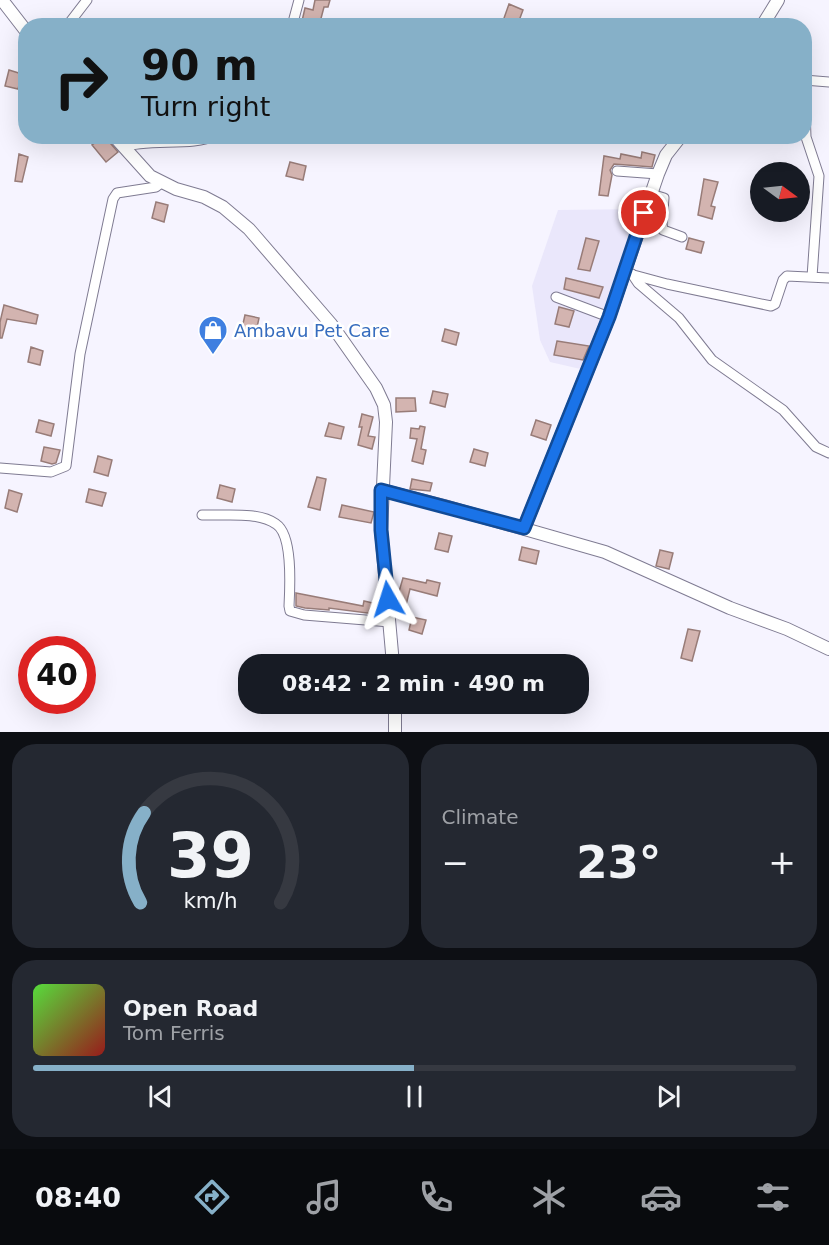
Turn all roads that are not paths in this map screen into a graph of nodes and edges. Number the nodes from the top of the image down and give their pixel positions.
1 (2, 0) edge
2 (87, 0) edge
3 (299, 0) edge
4 (778, 0) edge
5 (73, 18) edge
6 (294, 18) edge
7 (767, 18) edge
8 (18, 21) edge
9 (812, 81) edge
10 (829, 82) edge
11 (121, 144) edge
12 (136, 144) edge
13 (675, 144) edge
14 (808, 144) edge
15 (123, 147) junction
16 (617, 171) dead end
17 (658, 174) junction
18 (161, 183) junction
19 (651, 194) junction
20 (682, 237) dead end
21 (628, 273) junction
22 (812, 277) junction
23 (829, 278) edge
24 (556, 297) dead end
25 (609, 317) junction
26 (829, 453) edge
27 (0, 468) edge
28 (381, 490) junction
29 (202, 515) dead end
30 (524, 528) junction
31 (390, 622) junction
32 (829, 649) edge
33 (392, 654) edge
34 (395, 714) edge
35 (395, 732) edge

1 - 8 street
2 - 5 street
3 - 6 street
4 - 7 street
9 - 10 street
11 - 15 street
12 - 15 street
13 - 17 street
14 - 22 street
15 - 18 street
16 - 17 street
17 - 19 street
18 - 27 street
18 - 28 street
19 - 20 street
19 - 21 street
21 - 22 street
21 - 25 street
21 - 26 street
22 - 23 street
24 - 25 street
25 - 30 street
28 - 30 street
28 - 31 street
29 - 31 street
30 - 32 street
31 - 33 street
34 - 35 street

